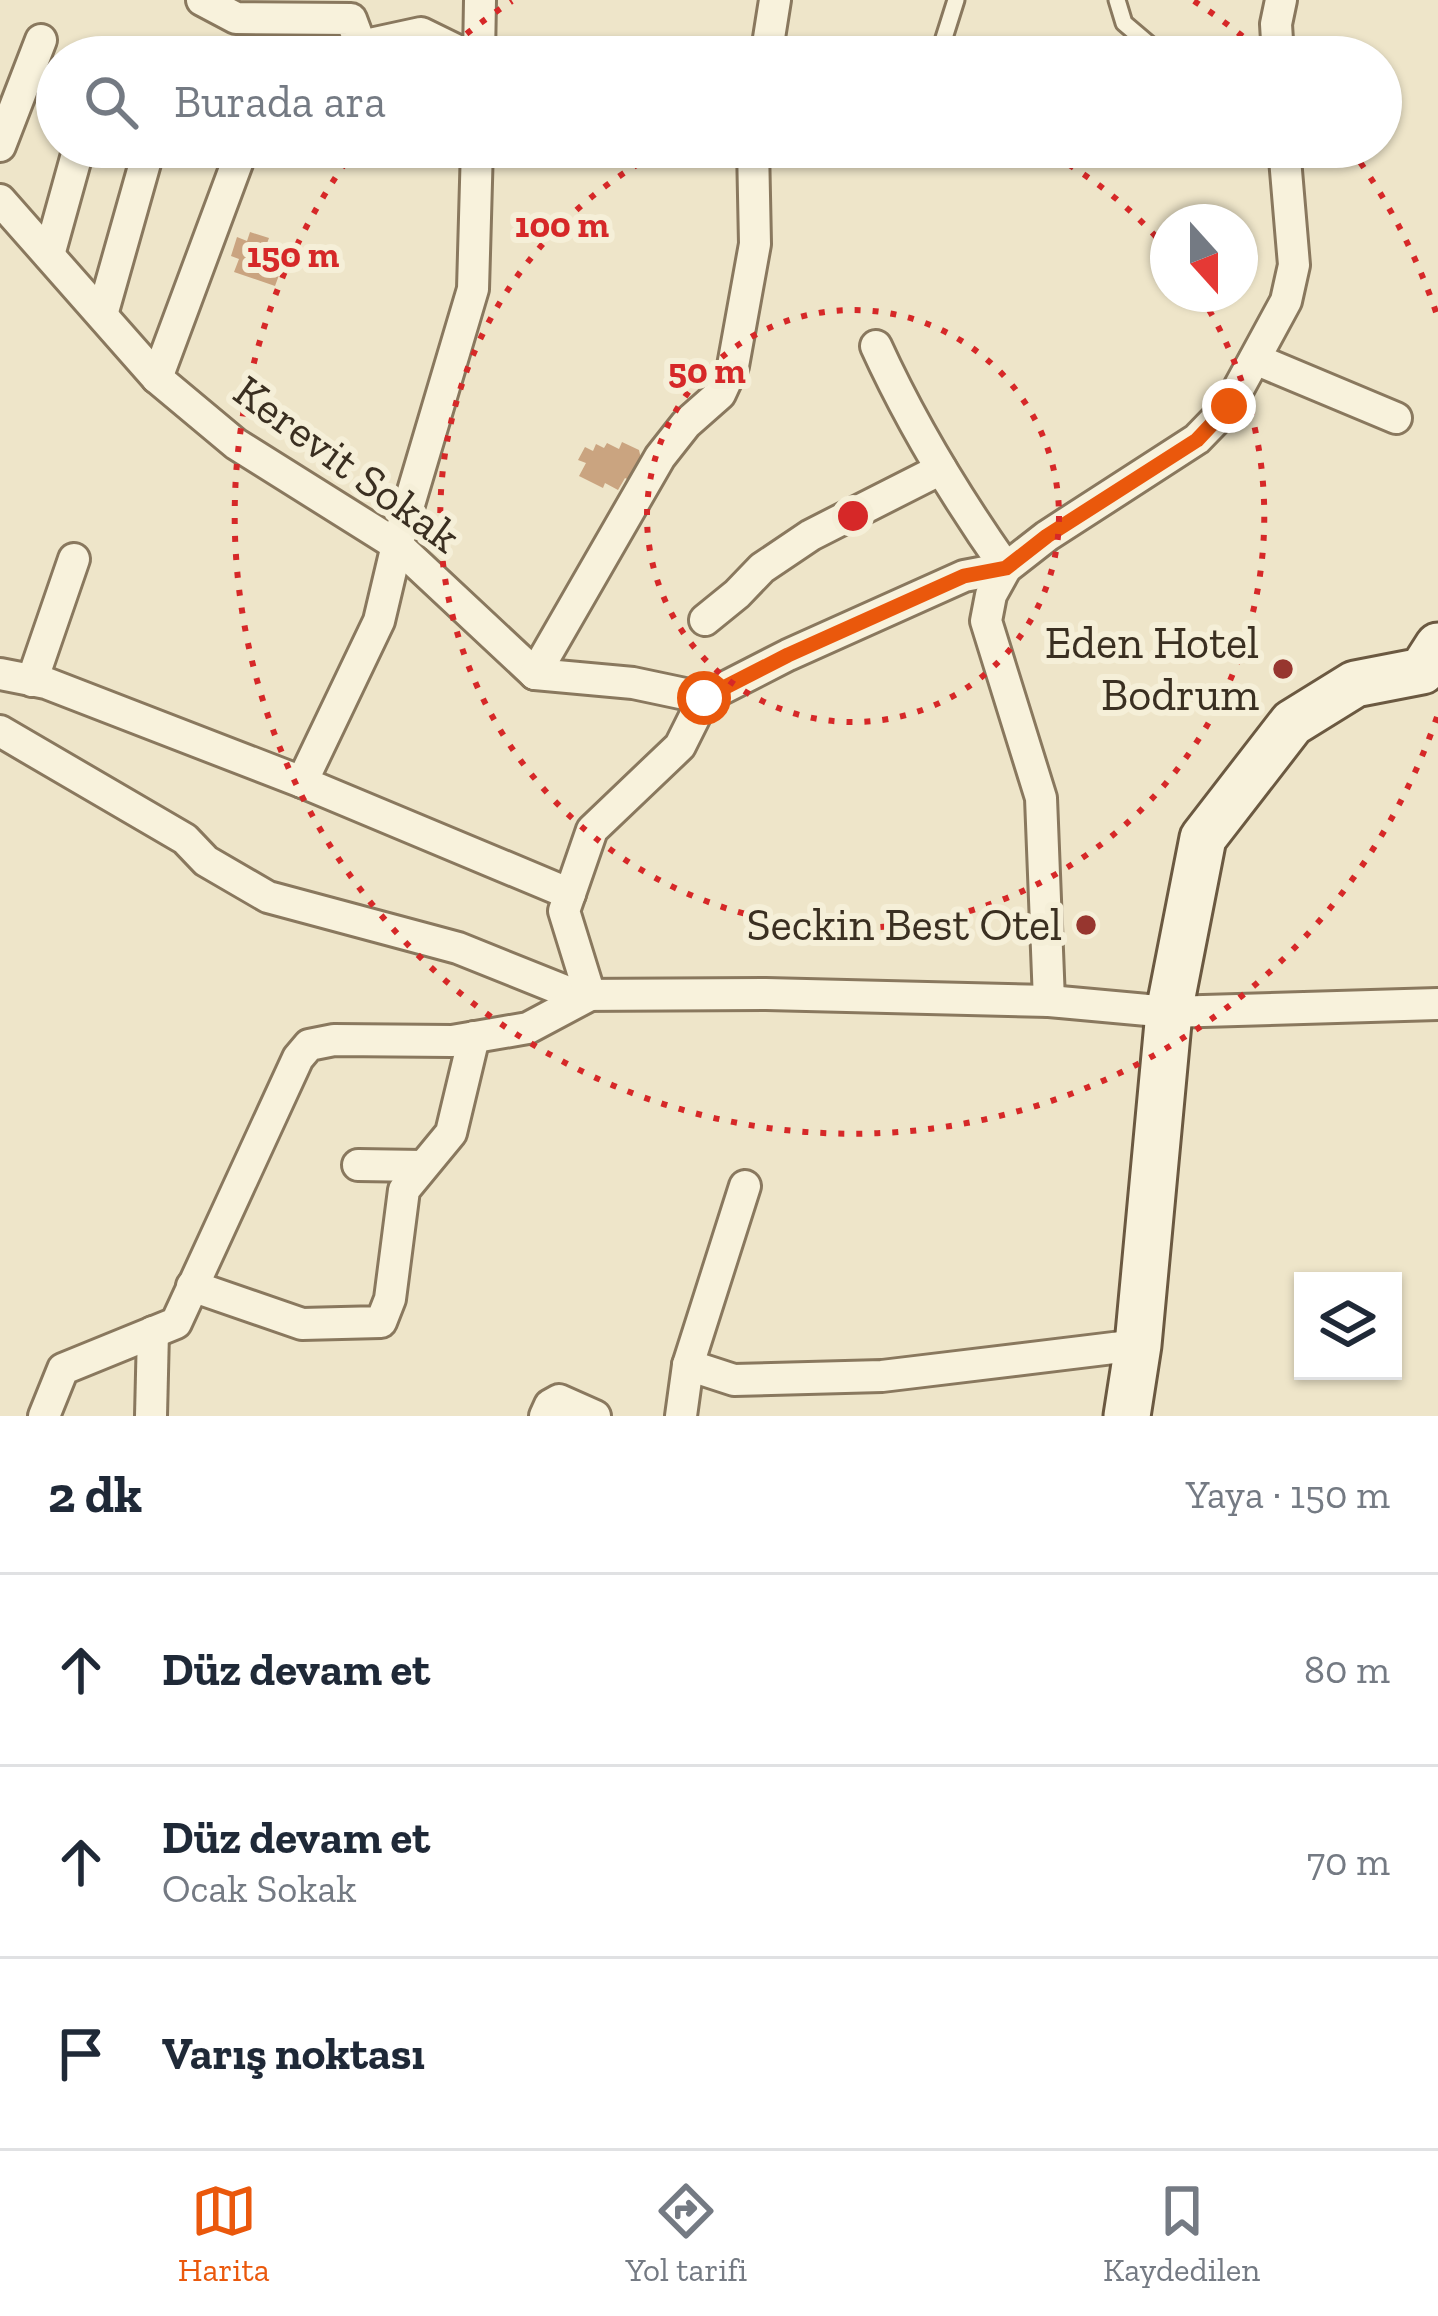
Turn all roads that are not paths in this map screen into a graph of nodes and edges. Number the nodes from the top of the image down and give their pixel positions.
1 (202, 0) edge
2 (480, 0) edge
3 (775, 0) edge
4 (956, 0) edge
5 (1117, 0) edge
6 (1281, 0) edge
7 (358, 36) edge
8 (477, 36) edge
9 (769, 36) edge
10 (945, 36) edge
11 (1139, 36) edge
12 (1277, 36) edge
13 (36, 51) edge
14 (0, 146) edge
15 (73, 168) edge
16 (144, 168) edge
17 (235, 168) edge
18 (476, 168) edge
19 (754, 168) edge
20 (1286, 168) edge
21 (0, 200) edge
22 (49, 255) junction
23 (102, 315) junction
24 (875, 346) dead end
25 (1255, 359) junction
26 (157, 378) junction
27 (1396, 418) dead end
28 (940, 469) junction
29 (397, 545) junction
30 (74, 559) dead end
31 (1006, 568) junction
32 (705, 620) dead end
33 (1433, 666) edge
34 (0, 674) edge
35 (535, 674) junction
36 (32, 681) junction
37 (704, 698) junction
38 (0, 731) edge
39 (302, 782) junction
40 (570, 894) junction
41 (590, 995) junction
42 (1049, 1001) junction
43 (1438, 1004) edge
44 (1169, 1012) junction
45 (474, 1037) junction
46 (358, 1165) dead end
47 (423, 1166) junction
48 (745, 1186) dead end
49 (192, 1286) junction
50 (153, 1332) junction
51 (1138, 1345) junction
52 (688, 1365) junction
53 (44, 1416) edge
54 (151, 1416) edge
55 (545, 1416) edge
56 (595, 1416) edge
57 (681, 1416) edge
58 (1126, 1416) edge

1 - 7 street
2 - 8 street
3 - 9 street
4 - 10 lane
5 - 11 lane
6 - 12 street
13 - 14 street
15 - 22 street
16 - 23 street
17 - 26 street
18 - 29 street
19 - 35 street
20 - 25 street
21 - 22 street, Kerevit Sokak
22 - 23 street, Kerevit Sokak
23 - 26 street, Kerevit Sokak
24 - 28 street
25 - 27 street
25 - 31 street
26 - 29 street, Kerevit Sokak
28 - 31 street
28 - 32 street
29 - 35 street, Kerevit Sokak
29 - 39 street
30 - 36 street
31 - 37 street
31 - 42 street
33 - 44 street
34 - 36 street
35 - 37 street
36 - 39 street
37 - 40 street
38 - 41 street
39 - 40 street
40 - 41 street
41 - 42 street
41 - 45 street
42 - 44 street
43 - 44 street
44 - 51 street
45 - 47 street
45 - 49 street
46 - 47 street
47 - 49 street
48 - 52 street
49 - 50 street
50 - 53 street
50 - 54 street
51 - 52 street
51 - 58 street
52 - 57 street
55 - 56 street

